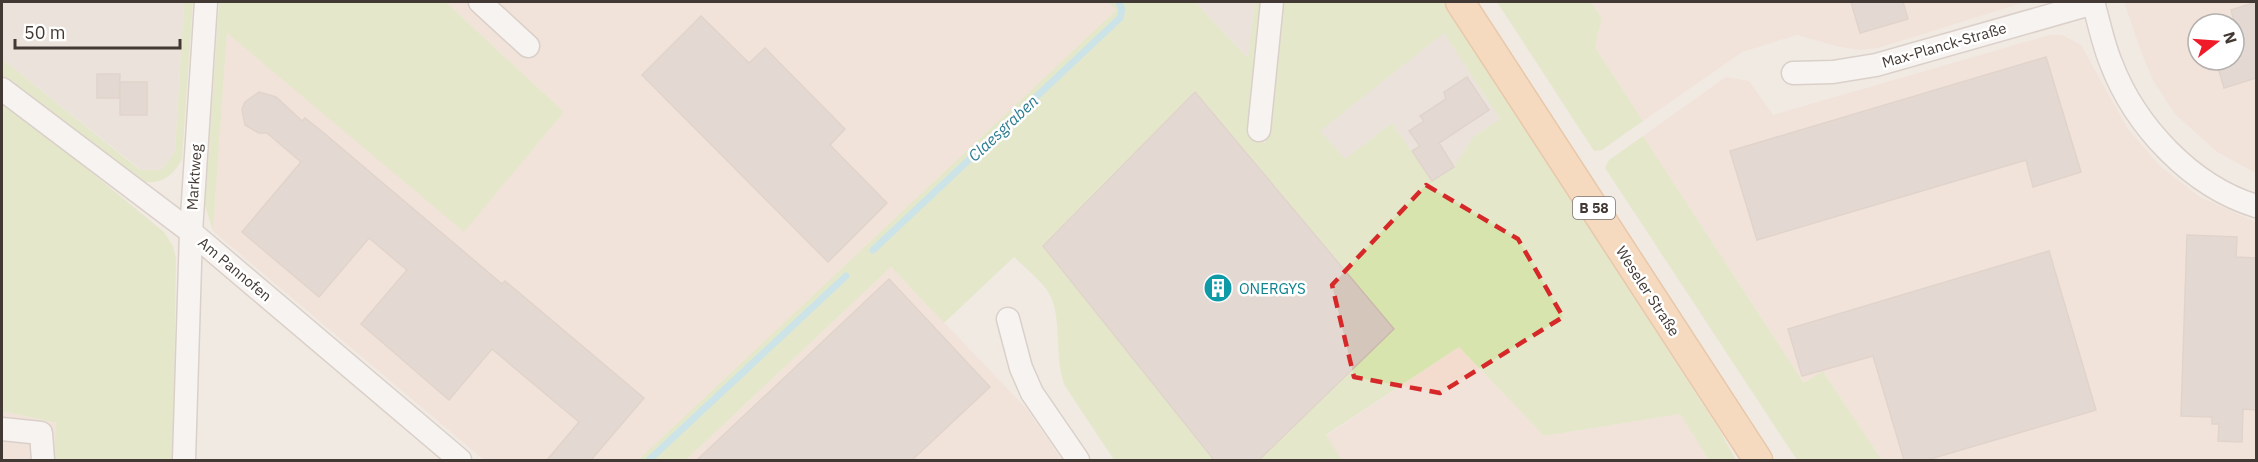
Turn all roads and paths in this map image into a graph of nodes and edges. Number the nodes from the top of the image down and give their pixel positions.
1 (206, 2) edge
2 (480, 2) edge
3 (1272, 2) edge
4 (1460, 2) edge
5 (2093, 2) edge
6 (528, 46) dead end
7 (1793, 73) dead end
8 (2, 89) edge
9 (1259, 130) dead end
10 (2256, 206) edge
11 (191, 232) junction
12 (1008, 319) dead end
13 (2, 429) edge
14 (43, 460) edge
15 (184, 460) edge
16 (460, 460) edge
17 (1078, 460) edge
18 (1758, 460) edge

1 - 11 street, Marktweg
2 - 6 street
3 - 9 street
4 - 18 main road, Weseler Straße / B 58
5 - 7 street, Max-Planck-Straße
5 - 10 street, Max-Planck-Straße
8 - 11 street, Am Pannofen
11 - 15 street, Marktweg
11 - 16 street, Am Pannofen
12 - 17 street
13 - 14 street

